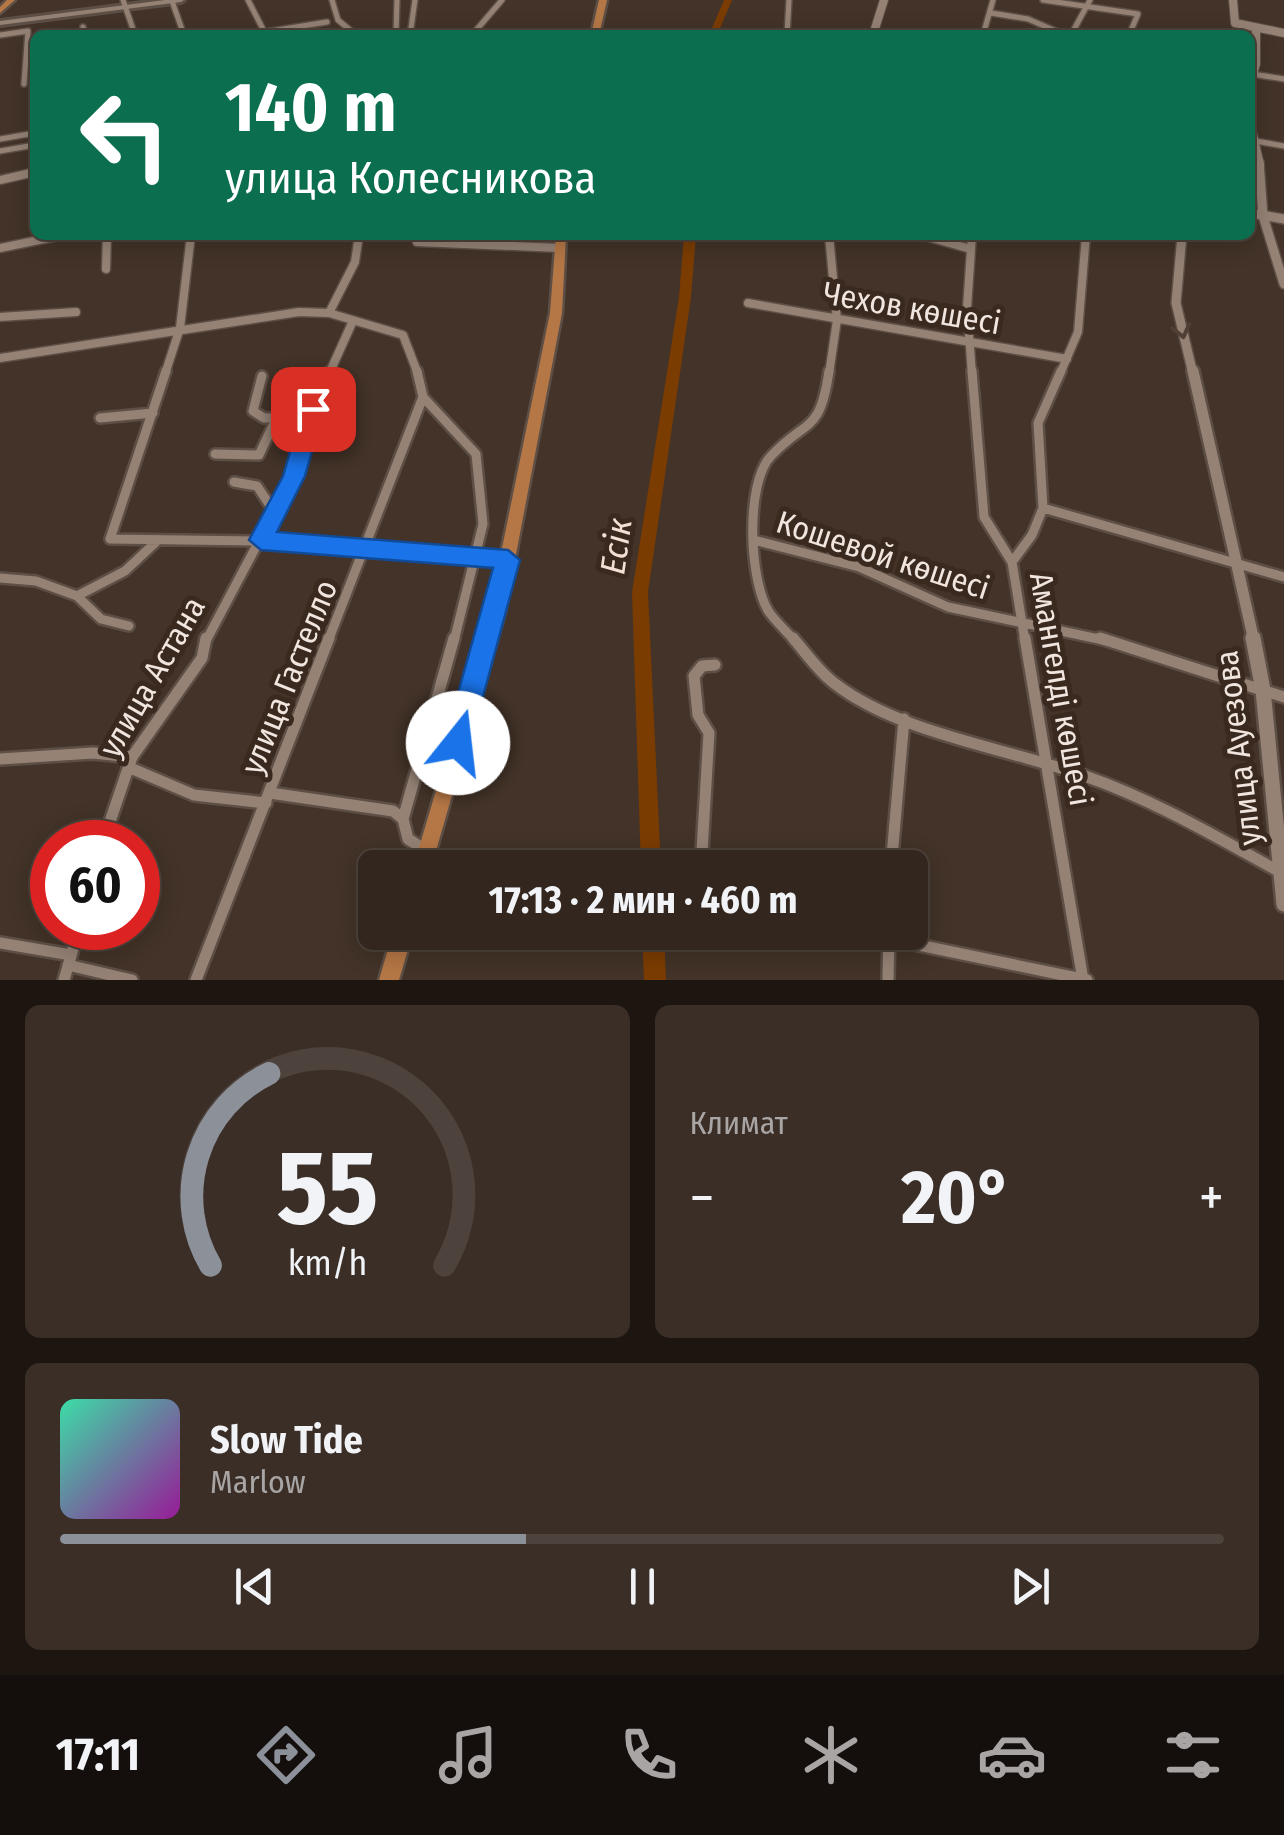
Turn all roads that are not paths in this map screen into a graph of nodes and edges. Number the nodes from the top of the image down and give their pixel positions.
1 (11, 0) edge
2 (181, 0) edge
3 (248, 0) edge
4 (332, 0) edge
5 (397, 0) edge
6 (415, 0) edge
7 (502, 0) edge
8 (603, 0) edge
9 (789, 0) edge
10 (884, 0) edge
11 (993, 0) edge
12 (1043, 0) edge
13 (1090, 0) edge
14 (1234, 0) edge
15 (172, 1) edge
16 (125, 3) edge
17 (1086, 7) junction
18 (0, 11) edge
19 (992, 13) junction
20 (0, 22) edge
21 (327, 22) dead end
22 (83, 26) dead end
23 (1256, 29) junction
24 (84, 30) edge
25 (133, 30) edge
26 (182, 30) edge
27 (263, 30) edge
28 (286, 30) edge
29 (350, 30) edge
30 (396, 30) edge
31 (411, 30) edge
32 (476, 30) edge
33 (597, 30) edge
34 (787, 30) edge
35 (875, 30) edge
36 (986, 30) edge
37 (1055, 30) edge
38 (1071, 30) edge
39 (1130, 30) edge
40 (1284, 33) edge
41 (0, 35) edge
42 (1255, 41) edge
43 (1255, 74) edge
44 (1284, 79) edge
45 (24, 84) dead end
46 (30, 134) edge
47 (0, 140) edge
48 (1255, 141) edge
49 (30, 146) edge
50 (1284, 146) edge
51 (1255, 149) edge
52 (0, 151) edge
53 (30, 173) edge
54 (0, 180) edge
55 (1255, 215) edge
56 (1263, 216) junction
57 (1284, 220) edge
58 (39, 240) edge
59 (107, 240) edge
60 (190, 240) edge
61 (358, 240) edge
62 (417, 240) edge
63 (829, 240) edge
64 (939, 240) edge
65 (970, 240) edge
66 (1086, 240) edge
67 (1182, 240) edge
68 (560, 242) edge
69 (0, 248) edge
70 (967, 248) junction
71 (106, 269) dead end
72 (1284, 284) edge
73 (748, 303) dead end
74 (76, 312) dead end
75 (329, 314) junction
76 (0, 317) edge
77 (837, 320) junction
78 (352, 323) junction
79 (180, 328) junction
80 (970, 340) junction
81 (0, 358) edge
82 (1067, 358) junction
83 (262, 376) dead end
84 (423, 397) junction
85 (153, 412) junction
86 (277, 417) junction
87 (100, 418) dead end
88 (310, 418) junction
89 (215, 454) dead end
90 (234, 482) dead end
91 (1043, 508) junction
92 (275, 514) junction
93 (261, 540) junction
94 (754, 540) junction
95 (157, 541) junction
96 (367, 550) junction
97 (477, 559) junction
98 (508, 560) junction
99 (1012, 562) junction
100 (1239, 562) junction
101 (1284, 577) edge
102 (0, 578) edge
103 (77, 596) junction
104 (1023, 624) junction
105 (129, 626) dead end
106 (715, 666) dead end
107 (1263, 690) junction
108 (1284, 697) edge
109 (904, 719) junction
110 (0, 759) edge
111 (130, 762) junction
112 (1045, 763) junction
113 (268, 798) junction
114 (403, 819) junction
115 (111, 820) edge
116 (417, 850) edge
117 (427, 850) edge
118 (702, 850) edge
119 (893, 850) edge
120 (1280, 872) junction
121 (1284, 904) edge
122 (0, 943) edge
123 (928, 945) edge
124 (72, 950) edge
125 (398, 950) edge
126 (889, 950) edge
127 (69, 960) junction
128 (64, 980) edge
129 (132, 980) edge
130 (196, 980) edge
131 (389, 980) edge
132 (888, 980) edge
133 (1084, 980) edge

1 - 18 main road
2 - 15 main road
3 - 27 street
4 - 29 street
5 - 30 street
6 - 31 street
7 - 32 street
8 - 33 main road
9 - 34 street
10 - 35 street
11 - 19 street
12 - 17 street
13 - 17 street
14 - 23 street
15 - 16 main road
15 - 26 street
16 - 20 main road
16 - 25 street
17 - 38 street
17 - 39 street
19 - 36 street
19 - 37 street
21 - 28 street
22 - 24 street
23 - 40 street
23 - 42 street
41 - 45 street
43 - 44 street
46 - 47 street
48 - 50 street
49 - 52 street
51 - 56 street
53 - 54 street
55 - 56 street
56 - 57 street
56 - 72 street
58 - 69 street
59 - 71 street
60 - 79 street
61 - 75 street
62 - 68 street
63 - 77 street
64 - 70 street
65 - 70 street, Амангелді көшесі
66 - 82 street
67 -> 100 street, улица Ауезова
68 - 98 main road
70 - 80 street, Амангелді көшесі
73 - 77 street, Чехов көшесі
74 - 76 street
75 - 78 street
75 - 79 street
77 - 80 street, Чехов көшесі
77 - 94 street
78 - 84 street
78 - 88 street, улица Астана
79 - 81 street
79 - 85 street
80 - 82 street, Чехов көшесі
80 - 99 street, Амангелді көшесі
82 - 91 street
83 - 86 street
84 - 96 street, улица Гастелло
84 - 97 street
85 - 87 street
85 - 95 street
86 - 88 street
86 - 89 street
88 - 92 street, улица Астана
90 - 92 street
91 - 99 street
91 - 100 street
92 - 93 street, улица Астана
93 - 95 street
93 - 96 street
93 - 111 street, улица Астана
94 - 104 street, Кошевой көшесі
94 - 109 street
95 - 103 street
96 - 97 street
96 - 113 street, улица Гастелло
97 - 98 street
97 - 114 street
98 - 117 main road
99 - 104 street, Амангелді көшесі
100 - 101 street
100 - 107 street, улица Ауезова
102 - 103 street
103 - 105 street
104 - 107 street, Кошевой көшесі
104 - 112 street, Амангелді көшесі
106 - 118 street
107 - 108 street, Кошевой көшесі
107 - 120 street, улица Ауезова
109 - 112 street
109 - 119 street
110 - 111 street
111 - 113 street
111 - 115 street, улица Астана
112 - 120 street
112 - 133 street, Амангелді көшесі
113 - 114 street
113 - 130 street, улица Гастелло
114 - 116 street
120 - 121 street, улица Ауезова
122 - 127 street
123 - 133 street
124 - 127 street
125 - 131 main road
126 - 132 street
127 - 128 street
127 - 129 street

